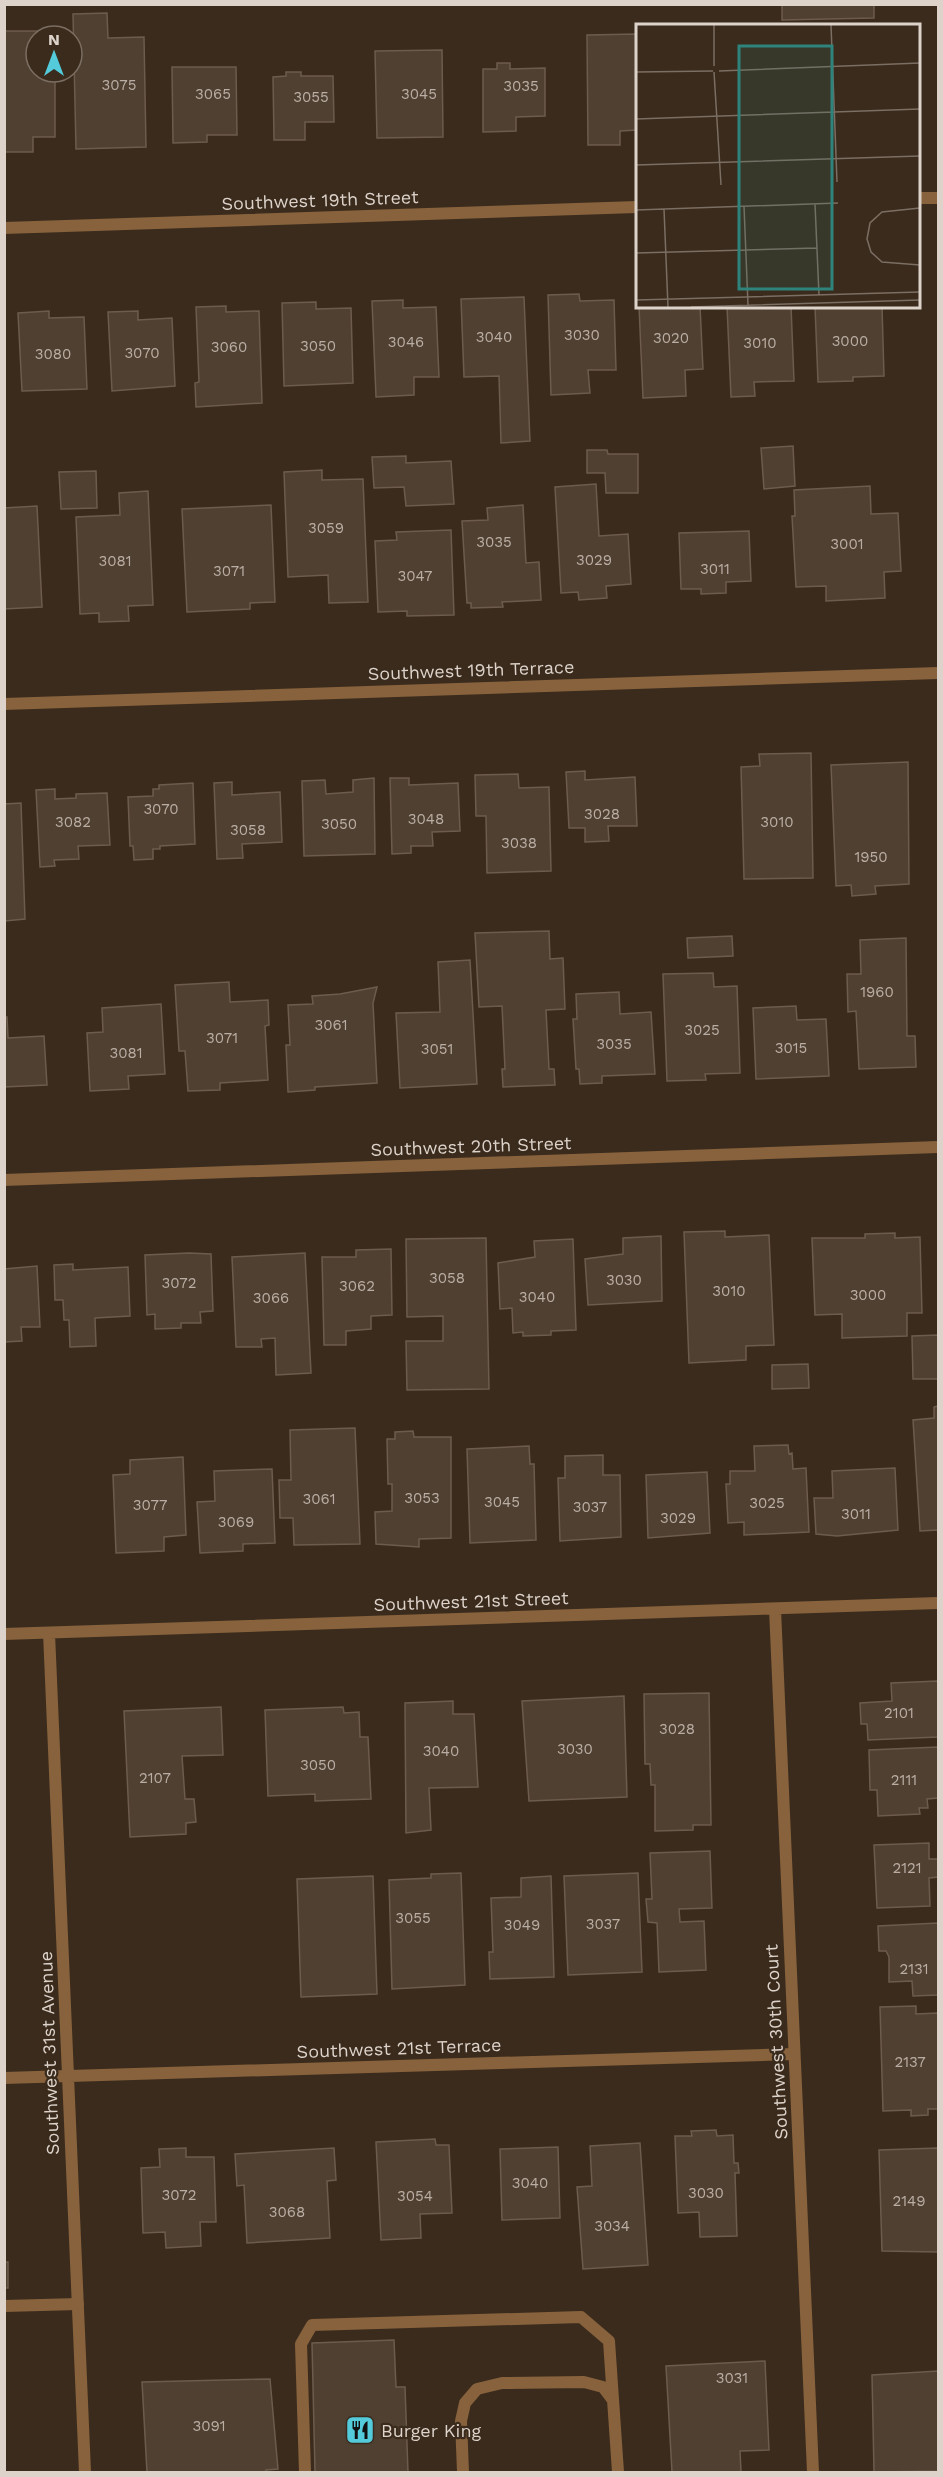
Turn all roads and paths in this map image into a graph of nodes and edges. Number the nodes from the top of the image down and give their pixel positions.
1 (919, 198) edge
2 (939, 198) edge
3 (636, 207) edge
4 (4, 228) edge
5 (939, 673) edge
6 (4, 704) edge
7 (939, 1147) edge
8 (4, 1180) edge
9 (939, 1603) edge
10 (775, 1609) junction
11 (50, 1633) junction
12 (4, 1634) edge
13 (794, 2054) junction
14 (68, 2075) junction
15 (4, 2078) edge
16 (78, 2304) junction
17 (4, 2306) edge
18 (613, 2400) junction
19 (85, 2472) edge
20 (305, 2472) edge
21 (464, 2472) edge
22 (618, 2472) edge
23 (813, 2472) edge

1 - 2 street
3 - 4 street, Southwest 19th Street
5 - 6 street, Southwest 19th Terrace
7 - 8 street, Southwest 20th Street
9 - 10 street, Southwest 21st Street
10 - 11 street, Southwest 21st Street
10 - 13 street, Southwest 30th Court
11 - 12 street, Southwest 21st Street
11 - 14 street, Southwest 31st Avenue
13 - 14 street, Southwest 21st Terrace
13 - 23 street, Southwest 30th Court
14 - 15 street, Southwest 21st Terrace
14 - 16 street, Southwest 31st Avenue
16 - 17 street
16 - 19 street, Southwest 31st Avenue
18 - 20 street
18 - 21 street
18 - 22 street

